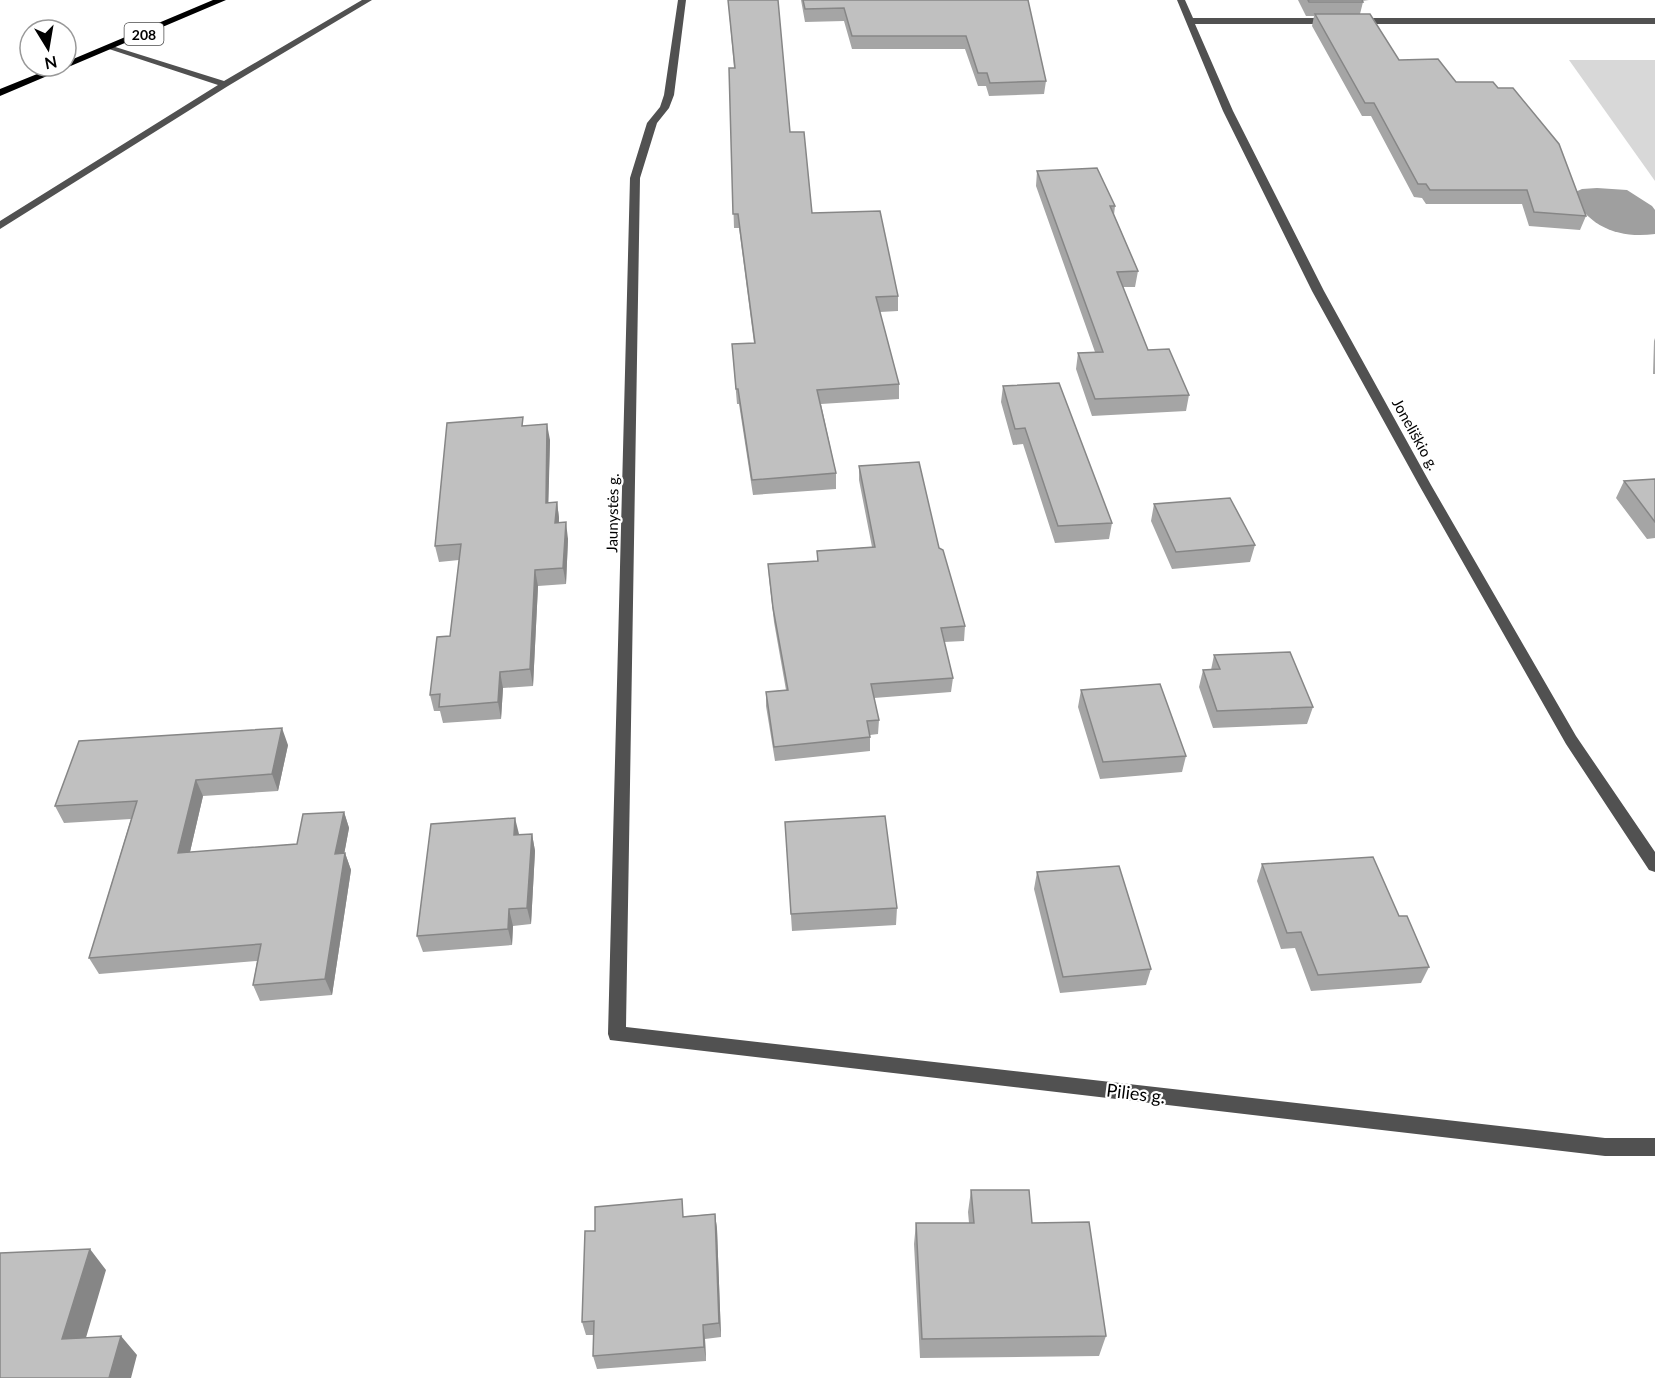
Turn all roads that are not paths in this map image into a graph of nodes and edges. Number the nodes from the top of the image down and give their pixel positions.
1 (221, 0) edge
2 (368, 0) edge
3 (682, 0) edge
4 (1181, 0) edge
5 (1189, 21) junction
6 (1655, 21) edge
7 (112, 47) junction
8 (78, 61) edge
9 (37, 78) edge
10 (225, 84) junction
11 (0, 93) edge
12 (0, 226) edge
13 (1655, 865) edge
14 (617, 1034) joint
15 (1655, 1147) edge

1 - 7 highway, 208
2 - 10 street
3 - 14 street, Jaunystės g.
4 - 5 street, Joneliškio g.
5 - 6 street
5 - 13 street, Joneliškio g.
7 - 8 highway, 208
7 - 10 street
9 - 11 highway, 208
10 - 12 street
14 - 15 street, Pilies g.

